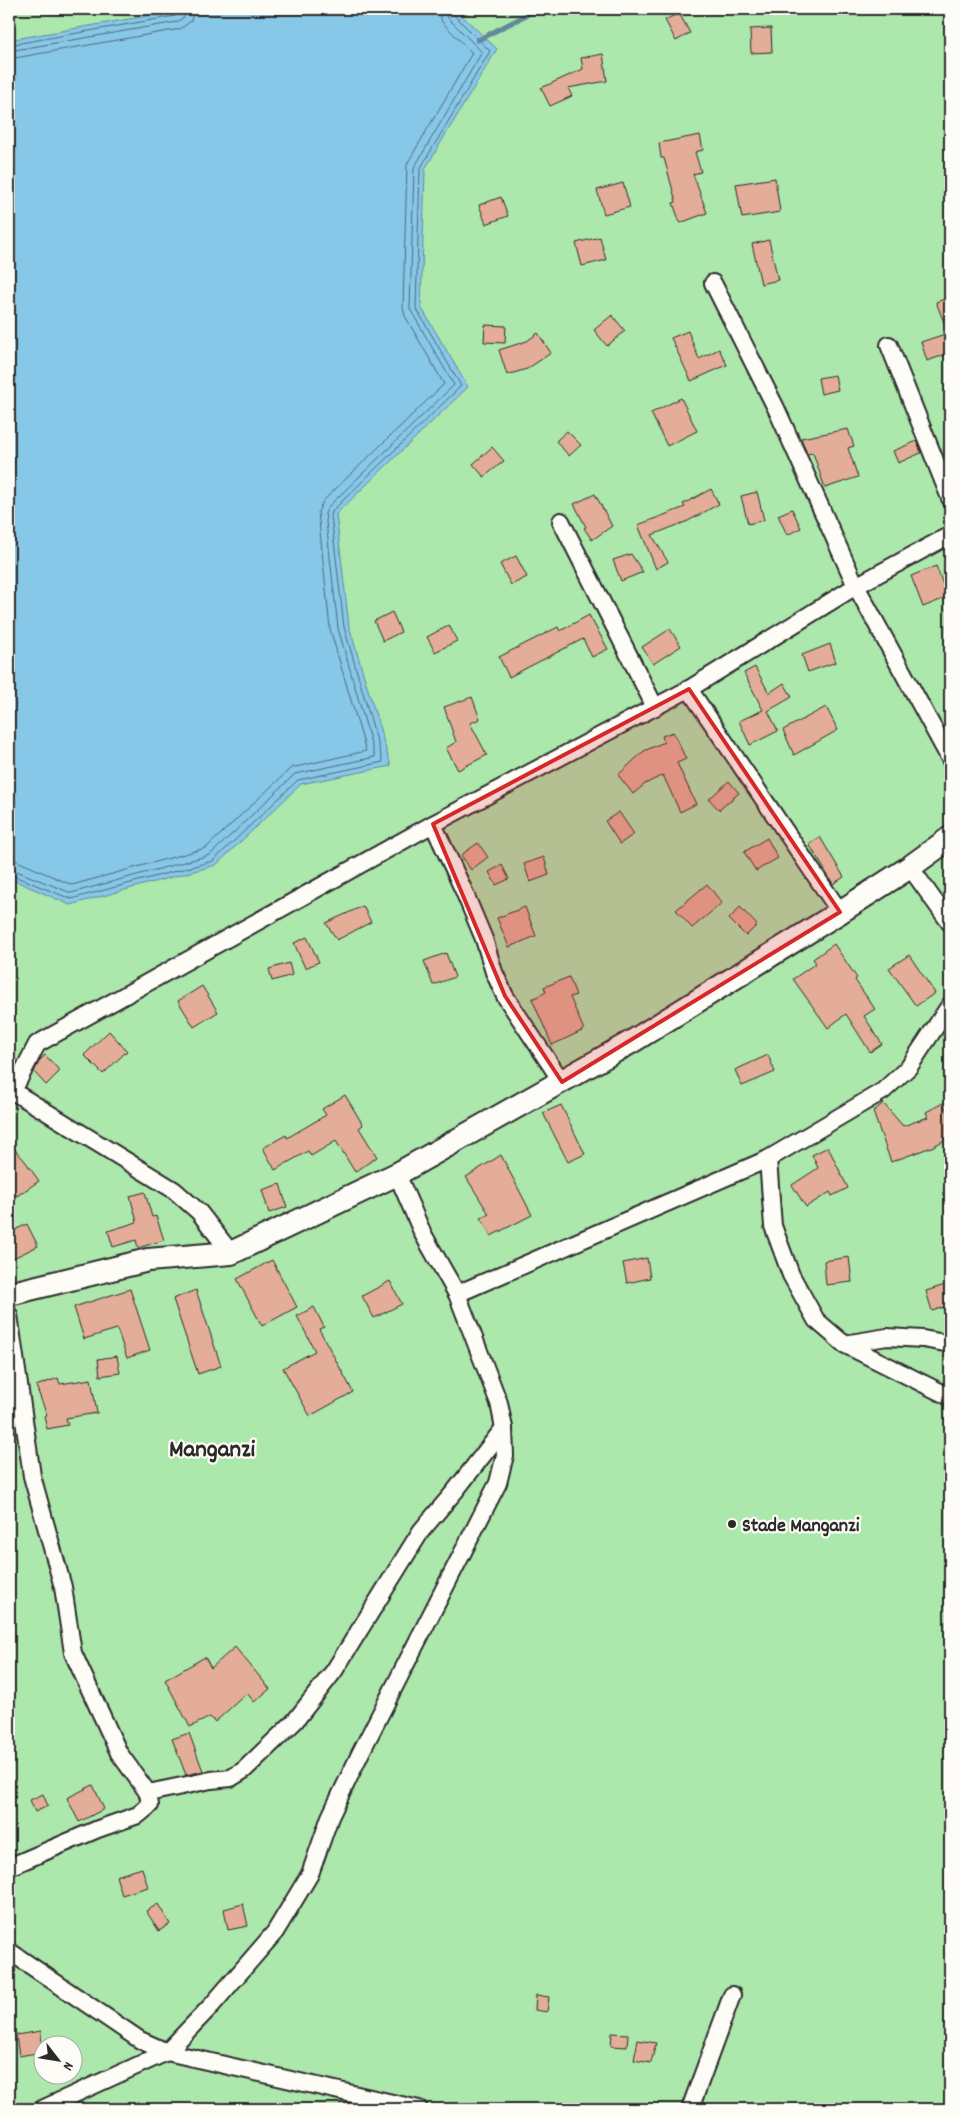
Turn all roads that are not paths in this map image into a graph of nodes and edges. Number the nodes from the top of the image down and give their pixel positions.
1 (713, 283) dead end
2 (889, 345) dead end
3 (950, 498) edge
4 (561, 521) dead end
5 (950, 536) edge
6 (856, 586) junction
7 (689, 689) junction
8 (656, 708) junction
9 (950, 759) edge
10 (433, 824) junction
11 (950, 838) edge
12 (910, 868) junction
13 (840, 912) junction
14 (950, 923) edge
15 (950, 1005) edge
16 (562, 1082) junction
17 (11, 1090) edge
18 (768, 1159) junction
19 (397, 1174) junction
20 (231, 1253) junction
21 (9, 1294) edge
22 (457, 1294) junction
23 (9, 1315) edge
24 (844, 1344) junction
25 (950, 1344) edge
26 (950, 1397) edge
27 (504, 1428) junction
28 (148, 1793) junction
29 (9, 1867) edge
30 (9, 1951) edge
31 (732, 1995) dead end
32 (167, 2052) junction
33 (42, 2109) edge
34 (419, 2109) edge
35 (690, 2109) edge

1 - 6 street
2 - 3 street
4 - 8 street
5 - 6 street
6 - 7 street
6 - 9 street
7 - 8 street
7 - 13 street
8 - 10 street
10 - 16 street
10 - 17 street
11 - 12 main road
12 - 13 main road
12 - 14 street
13 - 16 main road
15 - 18 street
16 - 19 main road
17 - 20 street
18 - 22 street
18 - 24 street
19 - 20 main road
19 - 22 street
20 - 21 main road
22 - 27 street
23 - 28 street
24 - 25 street
24 - 26 street
27 - 28 street
27 - 32 street
28 - 29 street
30 - 32 street
31 - 35 street
32 - 33 street
32 - 34 street

